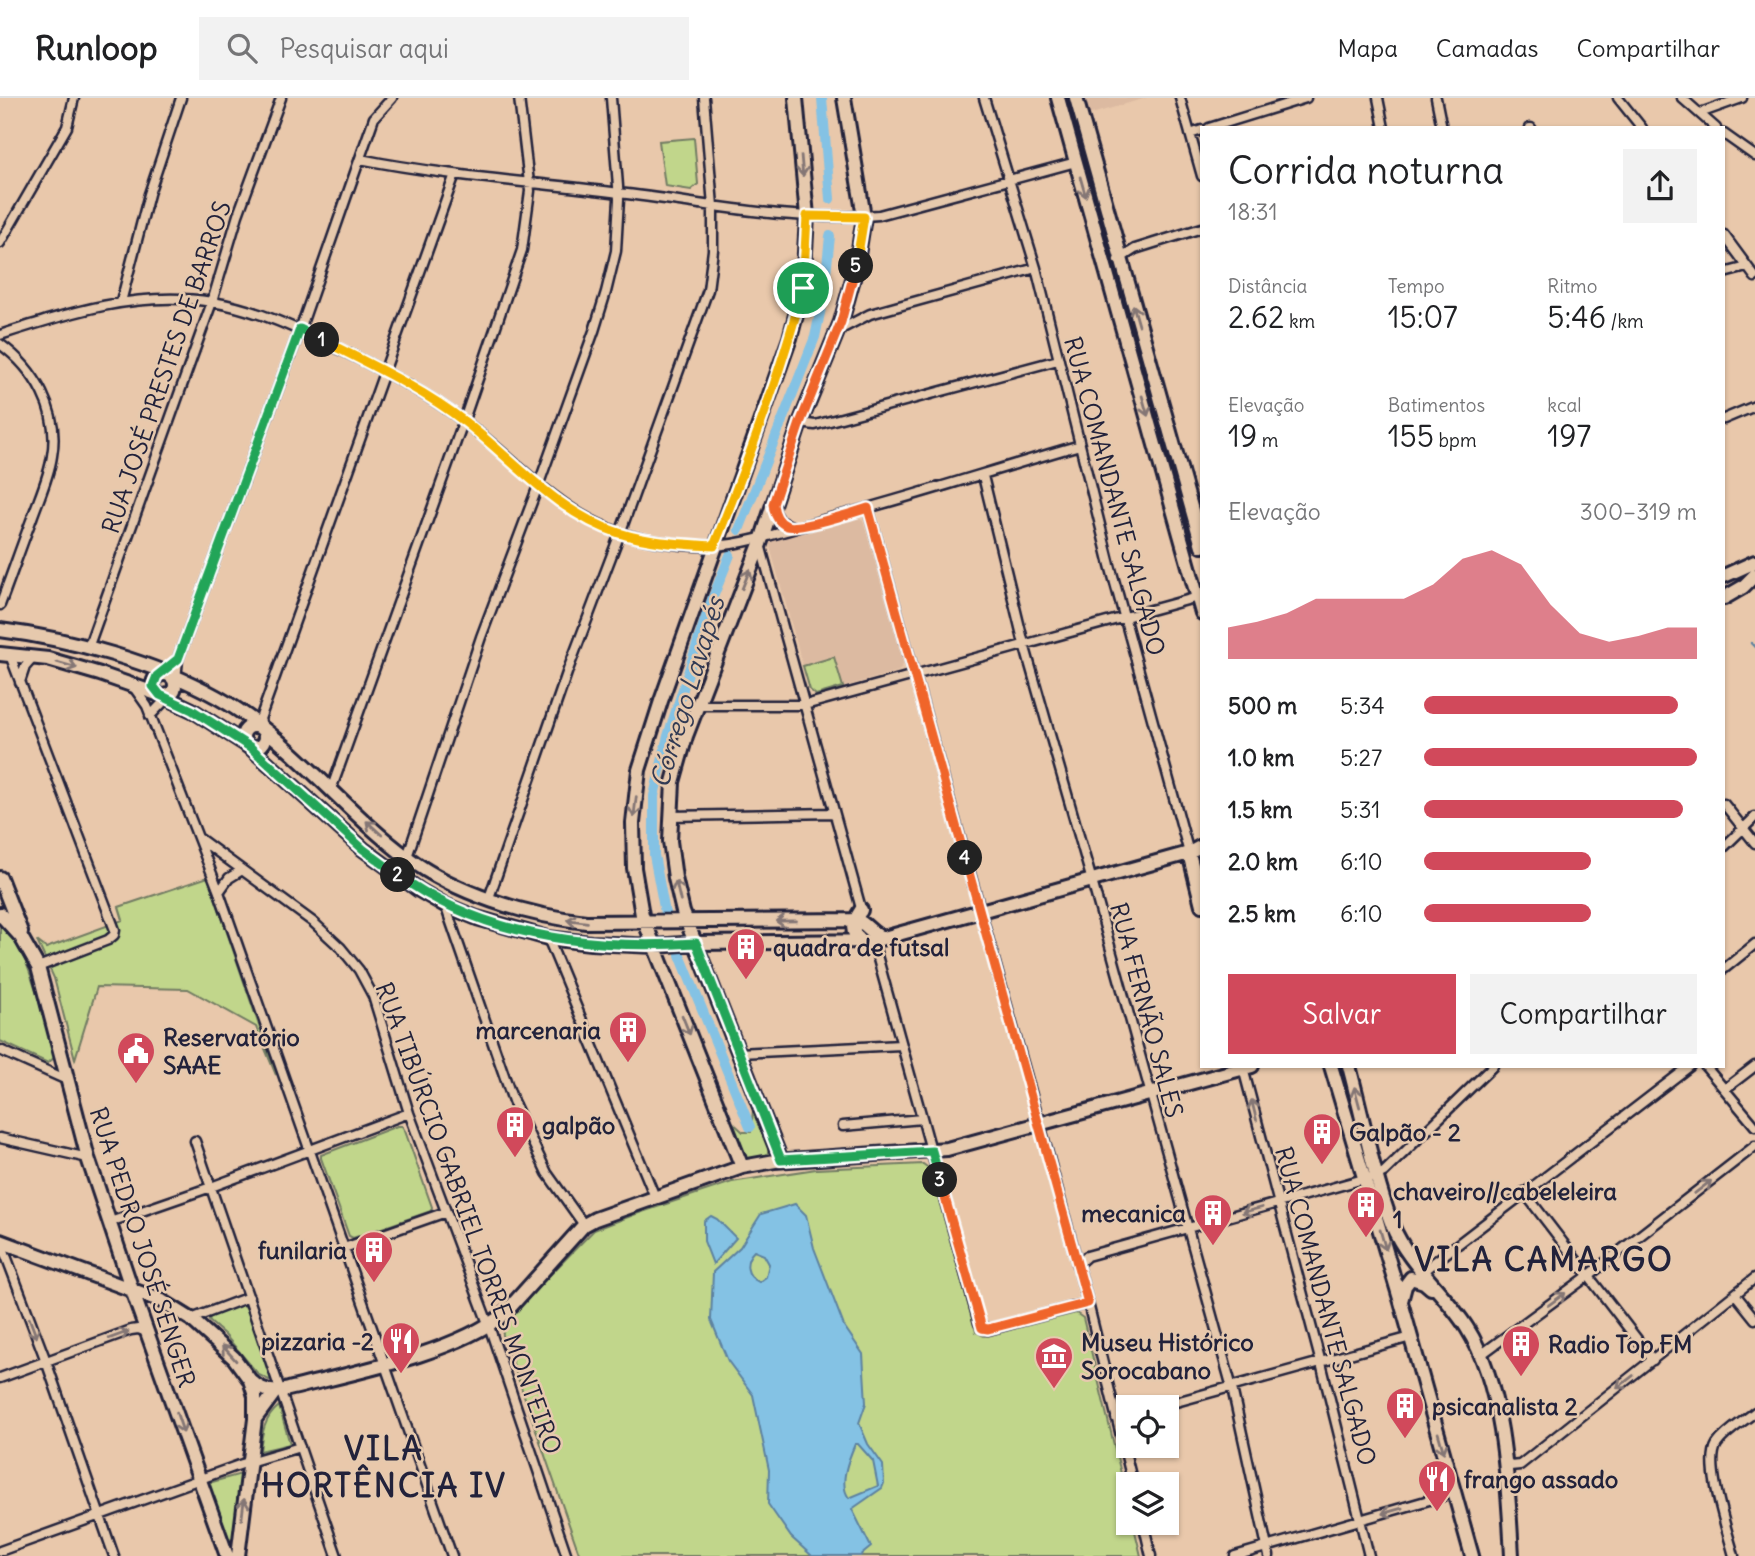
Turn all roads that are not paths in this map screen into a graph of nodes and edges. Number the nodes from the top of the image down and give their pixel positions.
1 (74, 98) edge
2 (181, 98) edge
3 (281, 98) edge
4 (392, 98) edge
5 (519, 98) edge
6 (611, 98) edge
7 (704, 98) edge
8 (796, 98) edge
9 (844, 98) edge
10 (984, 98) edge
11 (1058, 98) edge
12 (1076, 98) edge
13 (1180, 98) edge
14 (1306, 98) edge
15 (1378, 98) edge
16 (1436, 98) edge
17 (1618, 98) edge
18 (1682, 98) edge
19 (1742, 98) edge
20 (1700, 113) junction
21 (1215, 126) edge
22 (1384, 126) edge
23 (1442, 126) edge
24 (1640, 126) edge
25 (1714, 126) edge
26 (1200, 131) edge
27 (1190, 134) junction
28 (1725, 135) edge
29 (1755, 156) edge
30 (360, 159) junction
31 (1076, 162) junction
32 (1200, 169) edge
33 (454, 174) junction
34 (1011, 180) junction
35 (530, 184) junction
36 (619, 193) junction
37 (713, 206) junction
38 (811, 216) junction
39 (864, 217) junction
40 (1200, 229) edge
41 (1725, 235) edge
42 (0, 243) edge
43 (1118, 254) junction
44 (1103, 258) junction
45 (1747, 267) junction
46 (1036, 268) junction
47 (1725, 273) edge
48 (1755, 278) edge
49 (848, 300) junction
50 (121, 302) junction
51 (212, 302) junction
52 (870, 314) junction
53 (300, 329) junction
54 (837, 331) junction
55 (0, 335) edge
56 (0, 344) edge
57 (1058, 360) junction
58 (383, 371) junction
59 (1755, 406) edge
60 (1725, 419) edge
61 (464, 421) junction
62 (800, 423) junction
63 (1080, 445) junction
64 (983, 476) junction
65 (539, 485) junction
66 (773, 504) junction
67 (868, 508) junction
68 (796, 527) junction
69 (620, 534) junction
70 (1200, 539) edge
71 (761, 540) junction
72 (714, 546) junction
73 (1755, 562) edge
74 (1739, 569) junction
75 (1725, 576) edge
76 (0, 577) edge
77 (1752, 579) edge
78 (10, 580) junction
79 (1198, 597) junction
80 (1725, 597) edge
81 (1200, 604) edge
82 (0, 605) edge
83 (1125, 618) junction
84 (0, 630) edge
85 (1024, 644) junction
86 (88, 648) junction
87 (5, 654) edge
88 (33, 658) junction
89 (178, 659) junction
90 (913, 674) junction
91 (20, 682) junction
92 (131, 684) junction
93 (164, 685) junction
94 (697, 705) junction
95 (805, 705) junction
96 (150, 716) junction
97 (258, 727) junction
98 (248, 746) junction
99 (331, 790) junction
100 (1725, 805) edge
101 (834, 813) junction
102 (670, 816) junction
103 (1755, 817) edge
104 (1743, 829) junction
105 (200, 839) junction
106 (1755, 843) edge
107 (1725, 846) edge
108 (1200, 847) edge
109 (1189, 853) junction
110 (407, 857) junction
111 (242, 870) junction
112 (1092, 880) junction
113 (1, 889) edge
114 (219, 892) junction
115 (1200, 897) edge
116 (489, 898) junction
117 (445, 905) junction
118 (980, 910) junction
119 (0, 914) edge
120 (858, 915) junction
121 (687, 922) junction
122 (645, 923) junction
123 (870, 938) junction
124 (548, 939) junction
125 (696, 943) junction
126 (1755, 944) edge
127 (654, 946) junction
128 (28, 949) junction
129 (38, 967) junction
130 (1725, 968) edge
131 (901, 1045) junction
132 (0, 1050) edge
133 (739, 1053) junction
134 (1755, 1066) edge
135 (1242, 1068) edge
136 (1246, 1068) edge
137 (1332, 1068) edge
138 (1349, 1068) edge
139 (1491, 1068) edge
140 (1686, 1068) edge
141 (1707, 1068) edge
142 (67, 1080) junction
143 (1725, 1089) junction
144 (1149, 1093) junction
145 (409, 1113) junction
146 (922, 1119) junction
147 (1040, 1124) junction
148 (843, 1126) dead end
149 (1755, 1126) edge
150 (0, 1138) edge
151 (195, 1141) dead end
152 (1755, 1146) edge
153 (311, 1150) junction
154 (932, 1151) junction
155 (88, 1158) junction
156 (778, 1160) junction
157 (742, 1167) junction
158 (1371, 1177) junction
159 (211, 1187) junction
160 (1524, 1192) junction
161 (655, 1197) junction
162 (1278, 1203) junction
163 (446, 1212) junction
164 (110, 1222) junction
165 (584, 1225) junction
166 (1187, 1227) junction
167 (1, 1246) edge
168 (344, 1248) junction
169 (1077, 1265) junction
170 (1423, 1271) junction
171 (1588, 1276) junction
172 (1412, 1278) junction
173 (1755, 1278) edge
174 (132, 1290) junction
175 (1735, 1294) junction
176 (249, 1297) junction
177 (162, 1301) junction
178 (1401, 1301) junction
179 (1088, 1303) junction
180 (1455, 1313) junction
181 (191, 1319) junction
182 (1755, 1319) edge
183 (489, 1326) junction
184 (147, 1332) junction
185 (1410, 1337) junction
186 (1482, 1354) junction
187 (1653, 1360) junction
188 (46, 1361) junction
189 (1321, 1363) junction
190 (385, 1364) junction
191 (0, 1378) edge
192 (250, 1380) junction
193 (1232, 1388) junction
194 (278, 1391) junction
195 (1179, 1402) edge
196 (1755, 1412) edge
197 (1116, 1418) edge
198 (255, 1419) junction
199 (300, 1447) junction
200 (1505, 1460) junction
201 (249, 1462) junction
202 (200, 1479) junction
203 (1452, 1485) junction
204 (100, 1517) junction
205 (1360, 1520) junction
206 (1146, 1535) edge
207 (1, 1551) edge
208 (1268, 1552) edge
209 (114, 1556) edge
210 (227, 1556) edge
211 (238, 1556) edge
212 (337, 1556) edge
213 (452, 1556) edge
214 (567, 1556) edge
215 (1151, 1556) edge
216 (1235, 1556) edge
217 (1369, 1556) edge
218 (1472, 1556) edge
219 (1511, 1556) edge
220 (1734, 1556) edge

1 - 42 street
2 - 50 street
3 - 51 street, RUA JOSÉ PRESTES DE BARROS
4 - 30 street
5 - 35 street
6 - 36 street
7 - 37 street
8 -> 38 street
9 - 39 street
10 - 34 street, RUA COMANDANTE SALGADO
11 - 31 street
12 - 43 street
13 - 27 street
14 - 21 street
15 - 22 street
16 - 23 street
17 - 24 street
18 - 20 street
19 - 20 street
20 - 25 street
26 - 27 street
27 - 32 street
28 - 29 street
30 - 33 street
30 - 53 street
31 - 34 street
31 -> 44 street
33 - 35 street
33 - 58 street
34 - 39 street
34 - 46 street, RUA COMANDANTE SALGADO
35 - 36 street
35 - 61 street
36 - 37 street
36 - 65 street
37 - 38 street
37 - 69 street
38 - 39 street
38 - 72 street
39 - 49 street
40 - 43 street
41 - 45 street
43 - 44 street
70 -> 43 street
44 -> 79 street
45 - 47 street
45 - 48 street
46 - 52 street
46 - 57 street, RUA COMANDANTE SALGADO
49 - 52 street
49 - 54 street
50 - 51 street
50 - 55 street
51 - 53 street
51 - 86 street, RUA JOSÉ PRESTES DE BARROS
52 - 54 street
53 - 58 street
53 - 89 street
54 - 62 street
56 - 78 street
57 - 62 street
57 - 63 street, RUA COMANDANTE SALGADO
58 - 61 street
58 - 97 street
59 - 60 street
61 - 65 street
61 - 99 street
62 - 66 street
63 - 64 street
63 - 83 street, RUA COMANDANTE SALGADO
64 - 67 street
64 - 85 street, RUA FERNÃO SALES
65 - 69 street
65 - 110 street
66 - 68 street
66 - 71 street
67 - 68 street
67 - 90 street
68 - 71 street
69 - 72 street
69 - 116 street
71 - 72 street
94 -> 71 street
71 - 95 street
72 -> 122 street
73 - 74 street
74 - 75 street
74 - 77 street
76 - 78 street
77 - 80 street
78 - 82 street
79 - 81 street
79 - 83 street
83 - 85 street
83 - 109 street, RUA COMANDANTE SALGADO
84 - 86 street
85 - 90 street
85 - 112 street, RUA FERNÃO SALES
86 - 93 street
87 - 88 street
87 - 91 street
88 - 91 street
88 -> 92 street
89 - 93 street
89 - 93 street
90 - 95 street
90 - 118 street
91 - 129 street
92 - 93 street
92 - 96 street
93 - 96 street
93 - 96 street
93 - 97 street
93 - 98 street
94 - 95 street
94 - 102 street
95 - 101 street
96 - 105 street
97 - 98 street
97 - 98 street
97 - 99 street
98 - 117 street
110 -> 99 street
100 - 104 street
101 - 102 street
101 - 120 street
121 -> 102 street
103 - 104 street
104 - 106 street
104 - 107 street
105 - 111 street, RUA TIBÚRCIO GABRIEL TORRES MONTEIRO
105 - 114 street
108 - 109 street
109 - 112 street
109 - 115 street, RUA COMANDANTE SALGADO
110 - 116 street
111 - 114 street
111 - 145 street, RUA TIBÚRCIO GABRIEL TORRES MONTEIRO
112 - 118 street
112 - 144 street, RUA FERNÃO SALES
113 - 128 street, RUA PEDRO JOSÉ SENGER
114 - 153 street
122 -> 116 street
117 - 124 street
117 - 165 street
118 - 123 street
118 - 147 street
119 - 128 street, RUA PEDRO JOSÉ SENGER
120 -> 121 street
120 - 123 street
121 - 122 street
121 - 125 street
122 - 127 street
123 - 125 street
123 - 131 street
124 - 127 street
124 - 161 street
125 - 127 street
125 - 133 street
126 - 130 street
127 -> 157 street
128 - 129 street, RUA PEDRO JOSÉ SENGER
129 - 142 street, RUA PEDRO JOSÉ SENGER
131 - 133 street
131 - 146 street
132 - 142 street
133 - 156 street
134 - 143 street
135 - 144 street
162 -> 136 street, RUA COMANDANTE SALGADO
137 - 158 street
158 -> 138 street
139 - 158 street
140 - 160 street
141 - 143 street
142 - 155 street, RUA PEDRO JOSÉ SENGER
143 - 149 street
144 - 147 street
144 - 166 street, RUA FERNÃO SALES
145 - 153 street
145 - 163 street, RUA TIBÚRCIO GABRIEL TORRES MONTEIRO
146 - 148 street
146 - 154 street
147 - 154 street
147 - 169 street
150 - 155 street
151 - 159 street
171 -> 152 street
153 - 159 street
153 - 168 street
154 - 156 street
154 - 179 street
155 - 164 street, RUA PEDRO JOSÉ SENGER
156 - 157 street
157 - 161 street
158 - 162 street
158 - 170 street
158 -> 178 street
159 - 164 street
159 - 176 street
160 - 170 street
160 - 171 street
161 - 165 street
162 -> 166 street
162 - 189 street, RUA COMANDANTE SALGADO
163 - 168 street
163 - 183 street, RUA TIBÚRCIO GABRIEL TORRES MONTEIRO
164 - 174 street, RUA PEDRO JOSÉ SENGER
165 - 183 street
166 - 169 street
166 - 193 street, RUA FERNÃO SALES
167 - 174 street
167 -> 188 street
168 - 190 street
169 - 179 street
170 - 172 street
170 - 180 street
186 -> 171 street
171 - 187 street
172 - 178 street
172 - 180 street
173 - 175 street
174 - 177 street
174 - 184 street, RUA PEDRO JOSÉ SENGER
175 - 182 street
175 - 187 street
176 - 181 street
176 - 194 street
177 - 181 street
177 - 184 street
178 - 185 street
179 - 197 street
180 - 186 street
192 -> 181 street
183 - 190 street
183 - 214 street, RUA TIBÚRCIO GABRIEL TORRES MONTEIRO
188 -> 184 street
184 -> 202 street, RUA PEDRO JOSÉ SENGER
185 - 189 street
185 -> 203 street
186 - 200 street
187 -> 200 street
188 - 191 street
188 - 204 street
189 - 193 street
189 - 205 street, RUA COMANDANTE SALGADO
190 - 194 street
190 - 213 street
192 - 194 street
192 - 198 street
193 - 195 street
193 - 208 street, RUA FERNÃO SALES
194 - 198 street
194 - 199 street
196 - 220 street
198 - 201 street
199 - 201 street
199 - 212 street
200 - 219 street
201 - 202 street
211 -> 201 street
202 - 204 street
202 - 210 street, RUA PEDRO JOSÉ SENGER
203 -> 205 street
203 - 218 street
204 - 207 street
204 - 209 street
205 - 208 street
205 - 217 street, RUA COMANDANTE SALGADO
206 - 215 street
208 - 216 street

